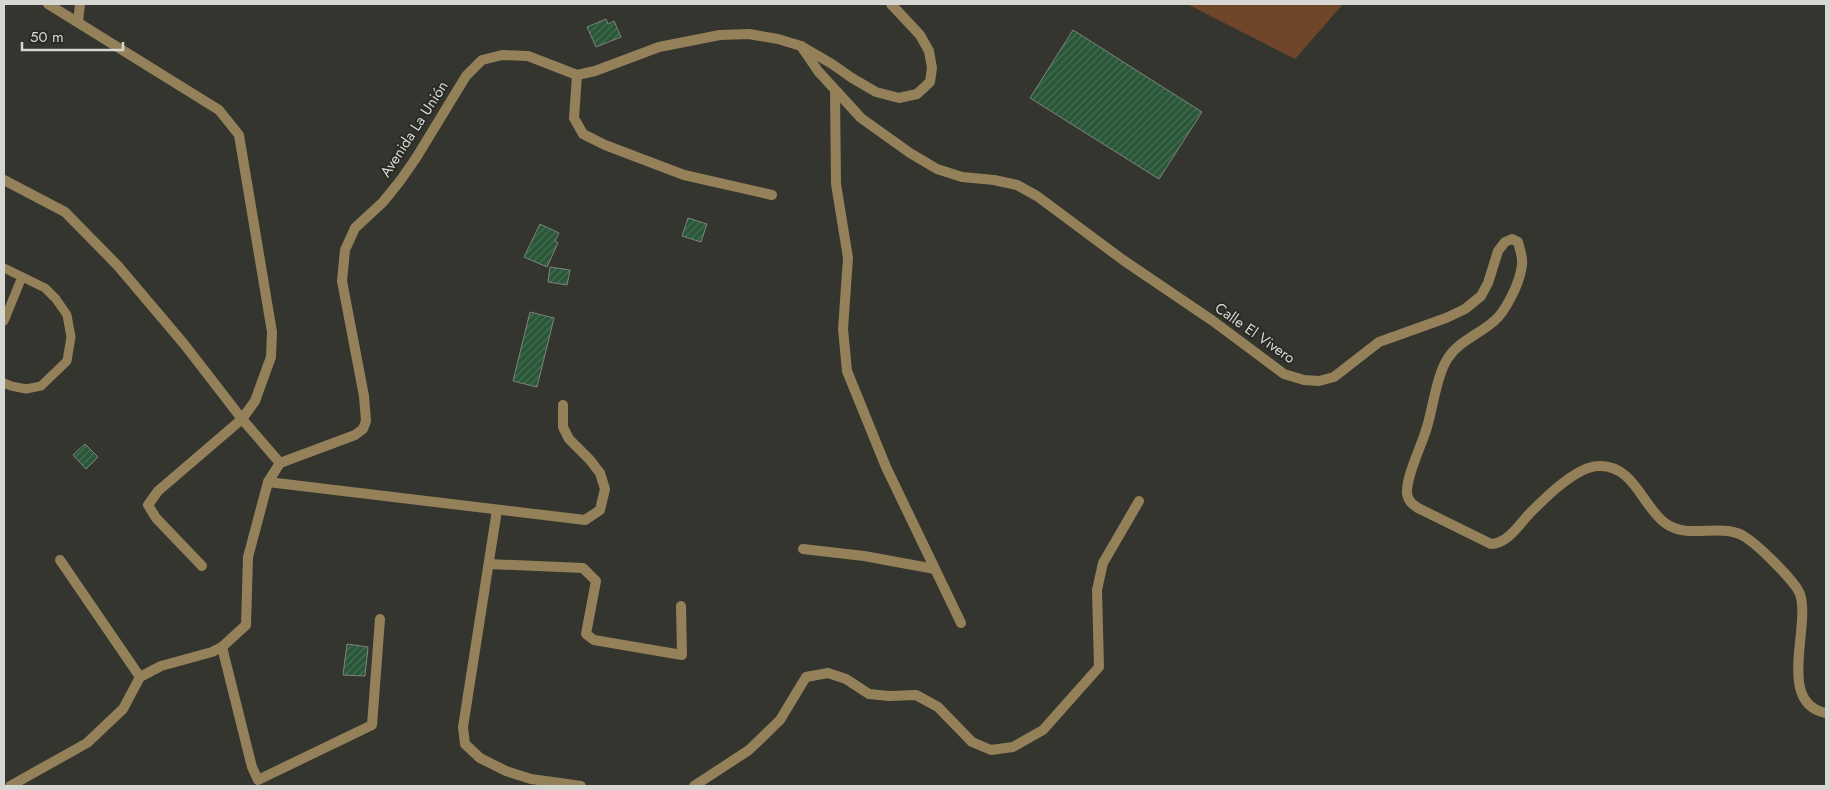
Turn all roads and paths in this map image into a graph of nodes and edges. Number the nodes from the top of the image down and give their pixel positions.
1 (48, 4) edge
2 (80, 4) edge
3 (891, 4) edge
4 (78, 22) junction
5 (801, 46) junction
6 (577, 75) junction
7 (835, 92) junction
8 (4, 180) edge
9 (772, 195) dead end
10 (4, 268) edge
11 (22, 277) junction
12 (4, 321) edge
13 (4, 383) edge
14 (564, 405) dead end
15 (242, 419) junction
16 (280, 463) junction
17 (268, 482) junction
18 (1139, 501) dead end
19 (497, 510) junction
20 (803, 548) dead end
21 (60, 560) dead end
22 (489, 564) junction
23 (202, 566) dead end
24 (935, 569) junction
25 (681, 606) dead end
26 (380, 619) dead end
27 (961, 623) dead end
28 (222, 647) junction
29 (140, 677) junction
30 (1826, 713) edge
31 (10, 786) edge
32 (581, 786) edge
33 (694, 786) edge

1 - 4 street
2 - 4 street
3 - 5 street
4 - 15 street
5 - 6 street
5 - 7 street, Calle El Vivero
6 - 9 street
6 - 16 street, Avenida La Unión
7 - 24 street
7 - 30 street, Calle El Vivero
8 - 15 street
10 - 11 lane
11 - 12 lane
11 - 13 lane
14 - 19 street
15 - 16 street
15 - 23 street
16 - 17 street
17 - 19 street
17 - 28 street
18 - 33 street
19 - 22 street
20 - 24 street
21 - 29 street
22 - 25 street
22 - 32 street
24 - 27 street
26 - 28 street
28 - 29 street
29 - 31 street

